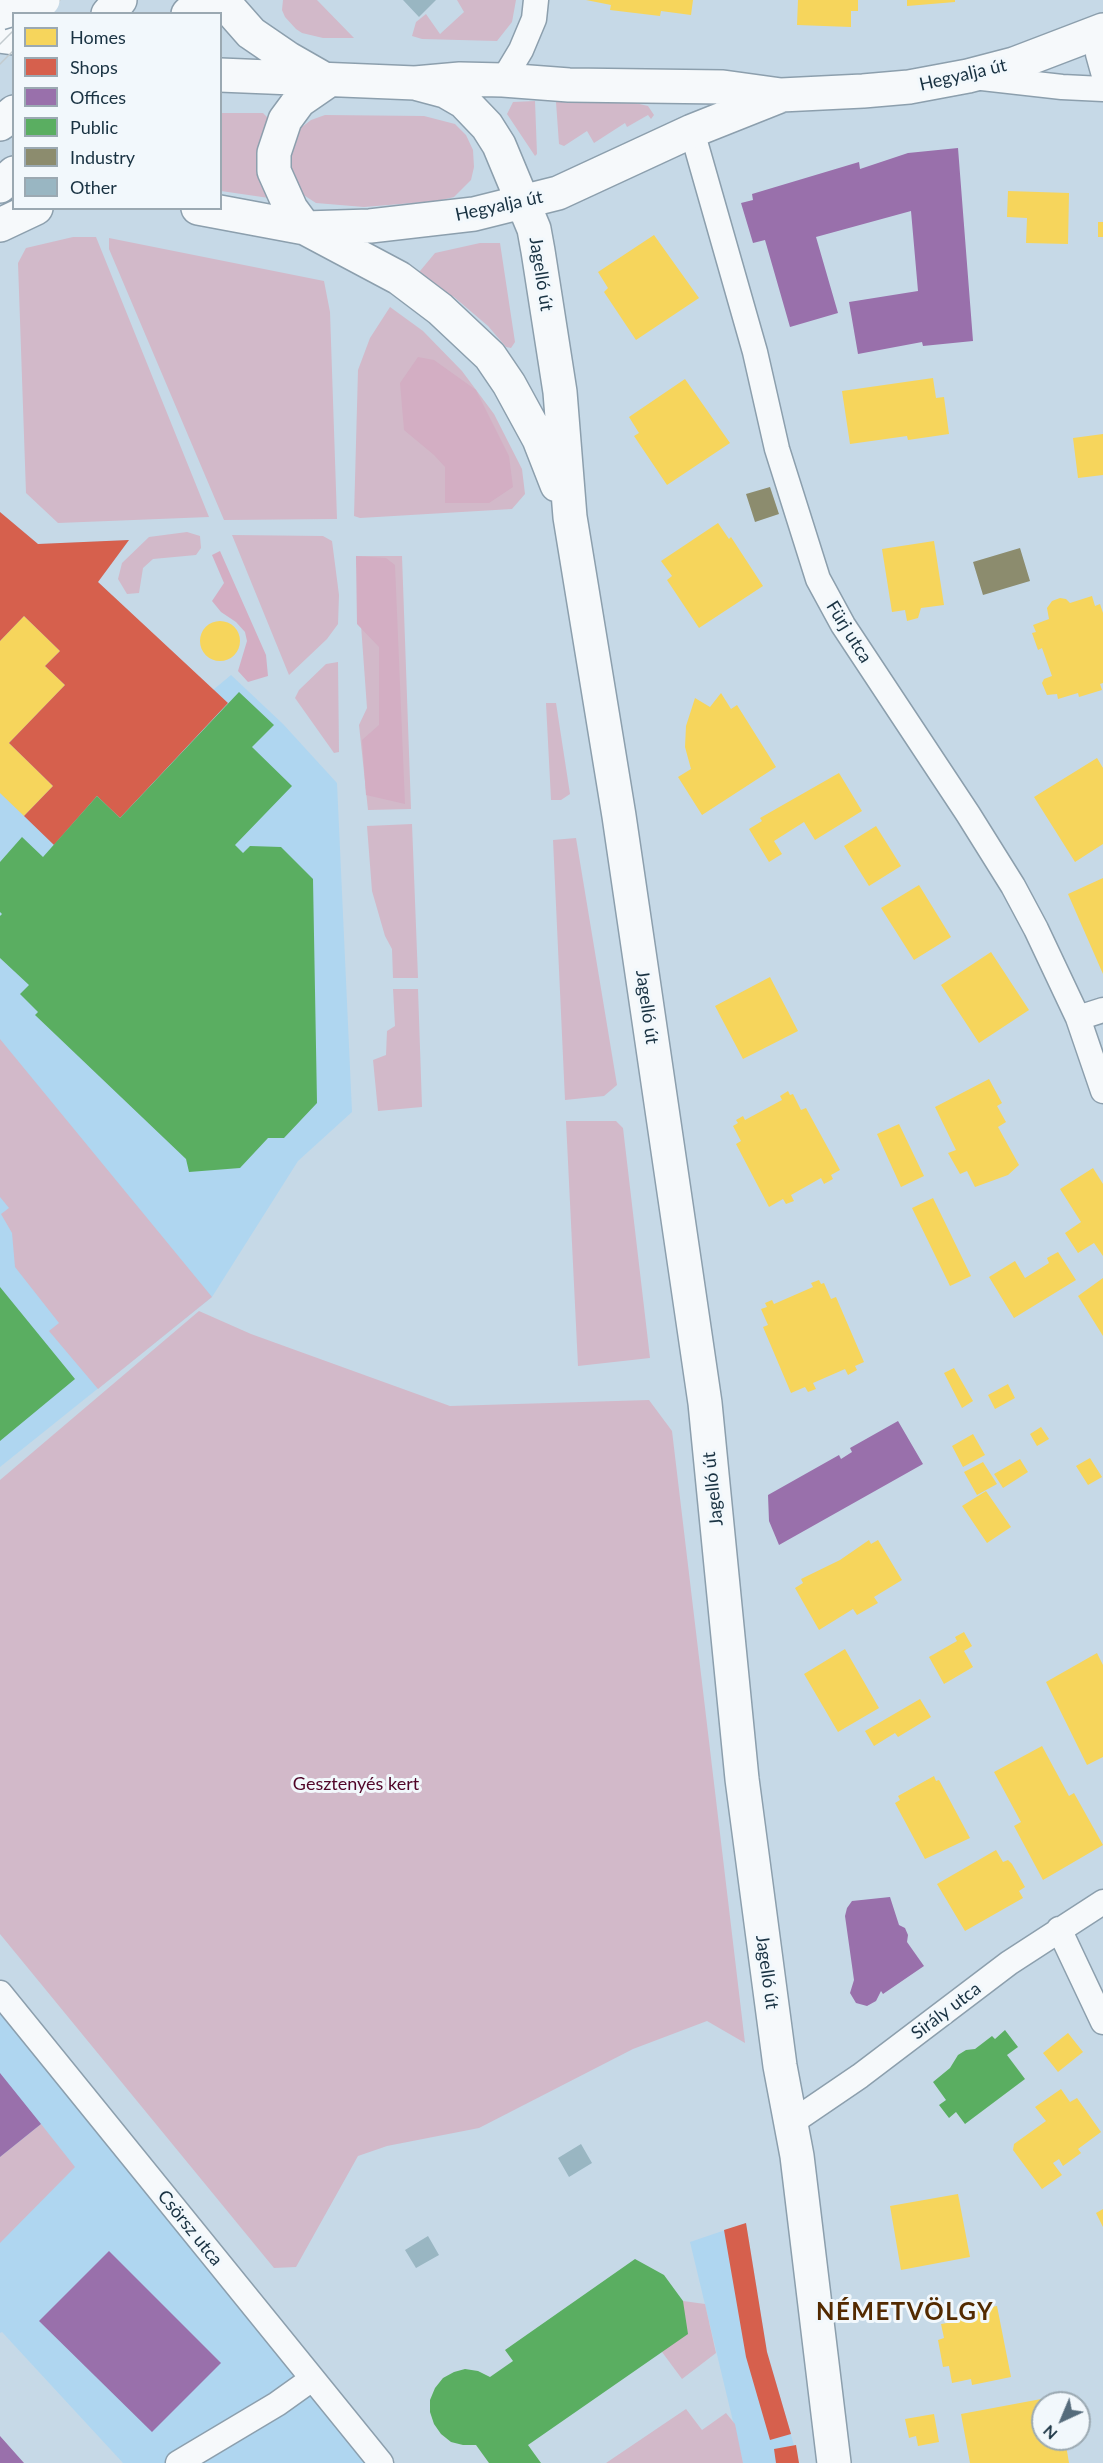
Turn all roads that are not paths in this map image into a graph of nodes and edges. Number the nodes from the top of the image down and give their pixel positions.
1 (43, 0) edge
2 (120, 0) edge
3 (203, 0) edge
4 (222, 0) edge
5 (536, 0) edge
6 (110, 12) edge
7 (190, 12) edge
8 (0, 13) edge
9 (1100, 31) edge
10 (1103, 72) edge
11 (222, 75) edge
12 (968, 76) junction
13 (503, 80) junction
14 (328, 81) junction
15 (416, 83) junction
16 (1103, 89) edge
17 (781, 95) junction
18 (12, 113) edge
19 (0, 124) edge
20 (692, 131) junction
21 (12, 175) edge
22 (0, 186) edge
23 (523, 203) junction
24 (32, 210) edge
25 (209, 210) edge
26 (0, 225) edge
27 (305, 228) junction
28 (570, 517) junction
29 (1103, 1010) edge
30 (1078, 1018) junction
31 (1103, 1091) edge
32 (1103, 1902) edge
33 (1059, 1929) junction
34 (0, 1993) edge
35 (1103, 2022) edge
36 (791, 2123) junction
37 (312, 2379) junction
38 (178, 2463) edge
39 (381, 2463) edge
40 (834, 2463) edge

1 - 8 street, bridge
2 - 6 street
3 - 7 street
4 - 14 street
5 - 13 street
9 - 10 street
9 - 12 street, Hegyalja út
11 - 14 street, Hegyalja út
12 - 16 street
12 - 17 street, Hegyalja út
13 - 15 street, Hegyalja út
13 - 17 street, Hegyalja út
14 - 15 street, Hegyalja út
14 - 27 street
15 - 23 street, Jagelló út
17 - 20 street, Hegyalja út
18 - 19 street
20 - 23 street, Hegyalja út
20 - 30 street, Fürj utca
21 - 22 street
23 - 27 street, Hegyalja út
23 - 28 street, Jagelló út
24 - 26 street
25 - 27 street, Hegyalja út
27 - 28 street, Jagelló út
28 - 36 street, Jagelló út
29 - 30 street
30 - 31 street, Fürj utca
32 - 33 street, Sirály utca
33 - 35 street
33 - 36 street, Sirály utca
34 - 37 street, Csörsz utca
36 - 40 street, Jagelló út
37 - 38 street
37 - 39 street, Csörsz utca

